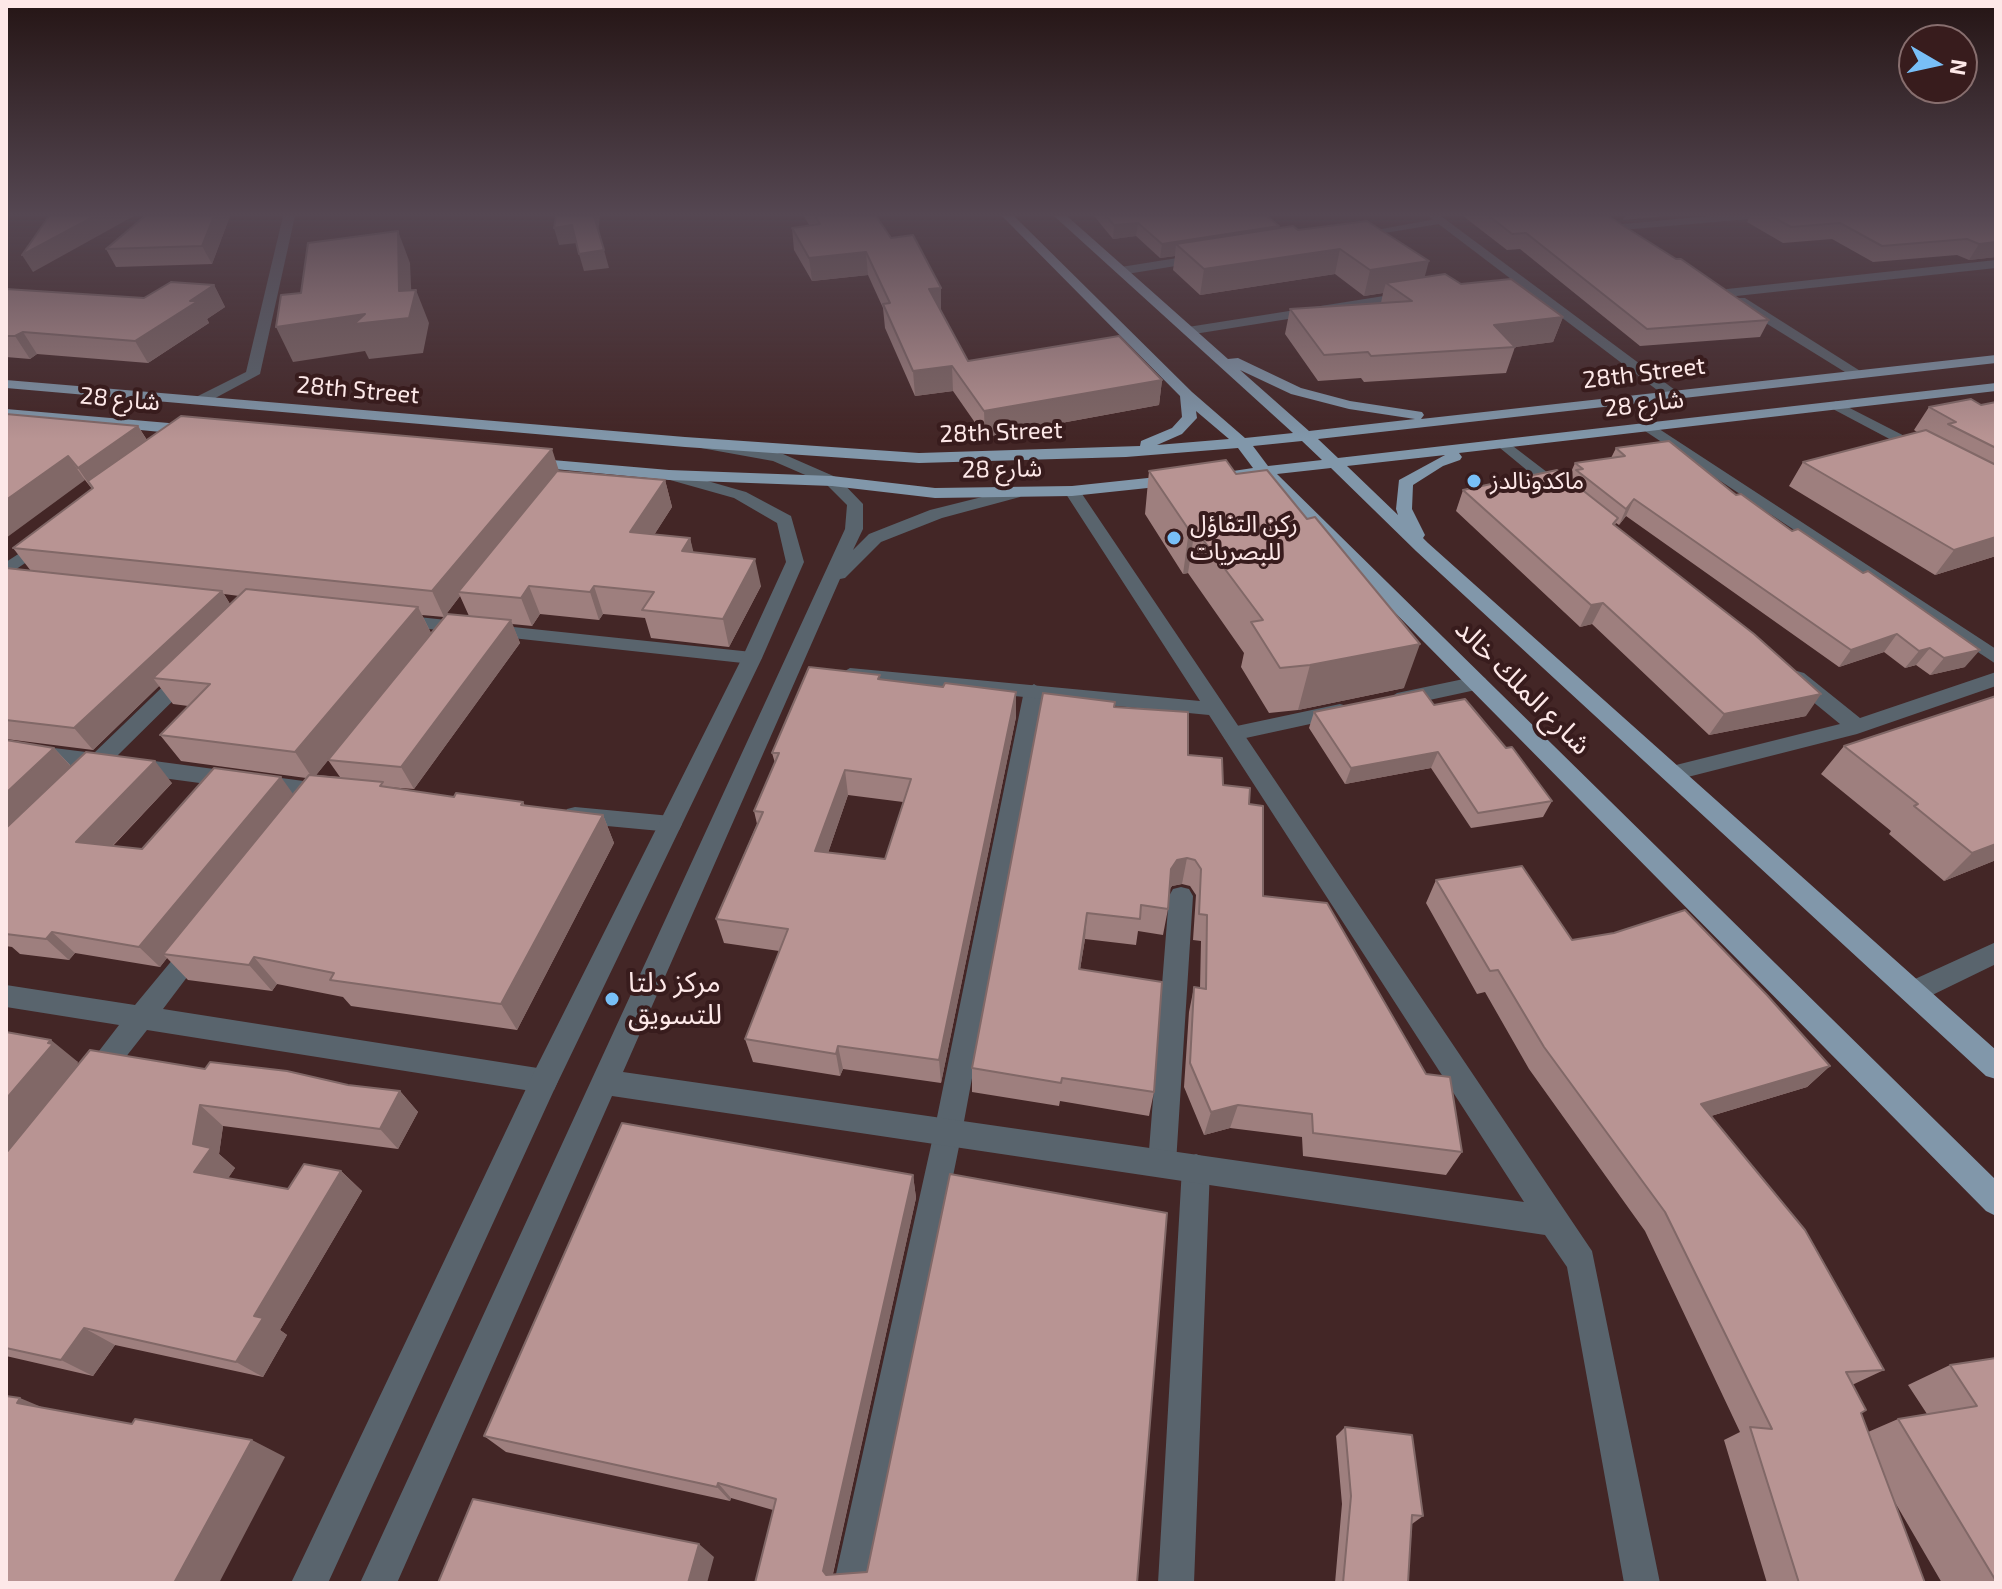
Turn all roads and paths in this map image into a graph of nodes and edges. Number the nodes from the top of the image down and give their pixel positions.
1 (272, 290) edge
2 (1082, 290) edge
3 (1142, 290) edge
4 (1532, 290) edge
5 (1722, 290) edge
6 (1753, 290) edge
7 (1425, 293) edge
8 (1727, 293) junction
9 (1188, 331) junction
10 (1205, 345) junction
11 (1996, 359) edge
12 (1858, 374) junction
13 (6, 384) edge
14 (1996, 387) edge
15 (1670, 393) junction
16 (1187, 395) junction
17 (201, 400) junction
18 (1836, 405) junction
19 (6, 413) edge
20 (1483, 417) junction
21 (1650, 428) junction
22 (199, 431) joint
23 (1306, 436) junction
24 (685, 442) junction
25 (1242, 443) junction
26 (1496, 446) junction
27 (167, 449) edge
28 (1126, 452) junction
29 (1930, 455) edge
30 (516, 461) edge
31 (1333, 464) junction
32 (578, 467) junction
33 (1265, 472) junction
34 (669, 475) junction
35 (1190, 478) edge
36 (832, 481) junction
37 (560, 490) edge
38 (1072, 491) junction
39 (1014, 494) junction
40 (1578, 504) edge
41 (1305, 510) junction
42 (57, 533) edge
43 (1422, 547) junction
44 (11, 577) edge
45 (830, 583) junction
46 (470, 604) edge
47 (377, 618) edge
48 (452, 626) junction
49 (433, 650) edge
50 (752, 658) junction
51 (1996, 658) edge
52 (201, 661) edge
53 (1784, 668) edge
54 (808, 670) junction
55 (1996, 679) edge
56 (1478, 683) junction
57 (1034, 691) junction
58 (1216, 709) junction
59 (1857, 727) junction
60 (1232, 734) junction
61 (6, 749) edge
62 (98, 762) junction
63 (340, 768) edge
64 (1672, 773) junction
65 (78, 782) edge
66 (321, 791) junction
67 (353, 794) edge
68 (559, 814) edge
69 (302, 815) edge
70 (671, 824) junction
71 (1181, 896) dead end
72 (207, 935) edge
73 (1996, 952) edge
74 (1913, 992) junction
75 (6, 996) edge
76 (140, 1019) junction
77 (1996, 1067) edge
78 (544, 1081) junction
79 (605, 1082) junction
80 (83, 1089) edge
81 (948, 1132) junction
82 (1162, 1163) junction
83 (1196, 1168) junction
84 (1996, 1201) edge
85 (1553, 1221) junction
86 (309, 1583) edge
87 (378, 1583) edge
88 (852, 1583) edge
89 (1176, 1583) edge
90 (1642, 1583) edge

1 - 17 street
2 - 16 main road, شارع الملك خالد
3 - 9 main road, شارع الملك خالد
4 - 15 street
5 - 8 street
6 - 8 street
7 - 9 street
8 - 12 street
9 - 10 main road, شارع الملك خالد
10 - 20 main road
10 - 23 main road, شارع الملك خالد
11 - 12 main road, 28th Street
12 - 15 main road, 28th Street
13 - 17 main road, 28th Street
14 - 18 main road, شارع 28
15 - 20 main road, 28th Street
16 - 25 main road, شارع الملك خالد
16 - 28 main road
17 - 24 main road, 28th Street
18 - 21 main road, شارع 28
18 - 29 street
19 - 22 main road, شارع 28
20 - 23 main road, 28th Street
21 - 26 main road, شارع 28
21 - 51 street
22 - 27 street
23 - 25 main road, 28th Street
23 - 31 main road, شارع الملك خالد
24 - 28 main road, 28th Street
24 - 36 street
25 - 28 main road, 28th Street
25 - 33 main road, شارع الملك خالد
26 - 31 main road, شارع 28
26 - 40 street
26 - 43 main road
30 - 32 main road, شارع 28
31 - 33 main road, شارع 28
31 - 43 main road, شارع الملك خالد
32 - 34 main road, شارع 28
32 - 37 street
33 - 41 main road, شارع الملك خالد
33 - 41 main road, شارع 28
34 - 36 main road, شارع 28
34 - 50 street
35 - 38 main road, شارع 28
36 - 39 main road, شارع 28
36 - 45 street
38 - 39 main road, شارع 28
38 - 58 street
39 - 45 street
41 - 56 main road, شارع الملك خالد
42 - 44 street
43 - 64 main road, شارع الملك خالد
45 - 54 street
46 - 48 street
47 - 48 street
48 - 49 street
48 - 50 street
50 - 70 street
52 - 62 street
53 - 59 street
54 - 57 street
54 - 79 street
55 - 59 street
56 - 60 street
56 - 84 main road, شارع الملك خالد
57 - 58 street
57 - 81 street
58 - 60 street
59 - 64 street
60 - 85 street
61 - 62 street
62 - 65 street
62 - 66 street
63 - 66 street
64 - 74 main road, شارع الملك خالد
66 - 67 street
66 - 69 street
68 - 70 street
70 - 78 street
71 - 82 street
72 - 76 street
73 - 74 street
74 - 77 main road, شارع الملك خالد
75 - 76 street
76 - 78 street
76 - 80 street
78 - 86 street
79 - 81 street
79 - 87 street
81 - 82 street
81 - 88 street
82 - 83 street
83 - 85 street
83 - 89 street
85 - 90 street

